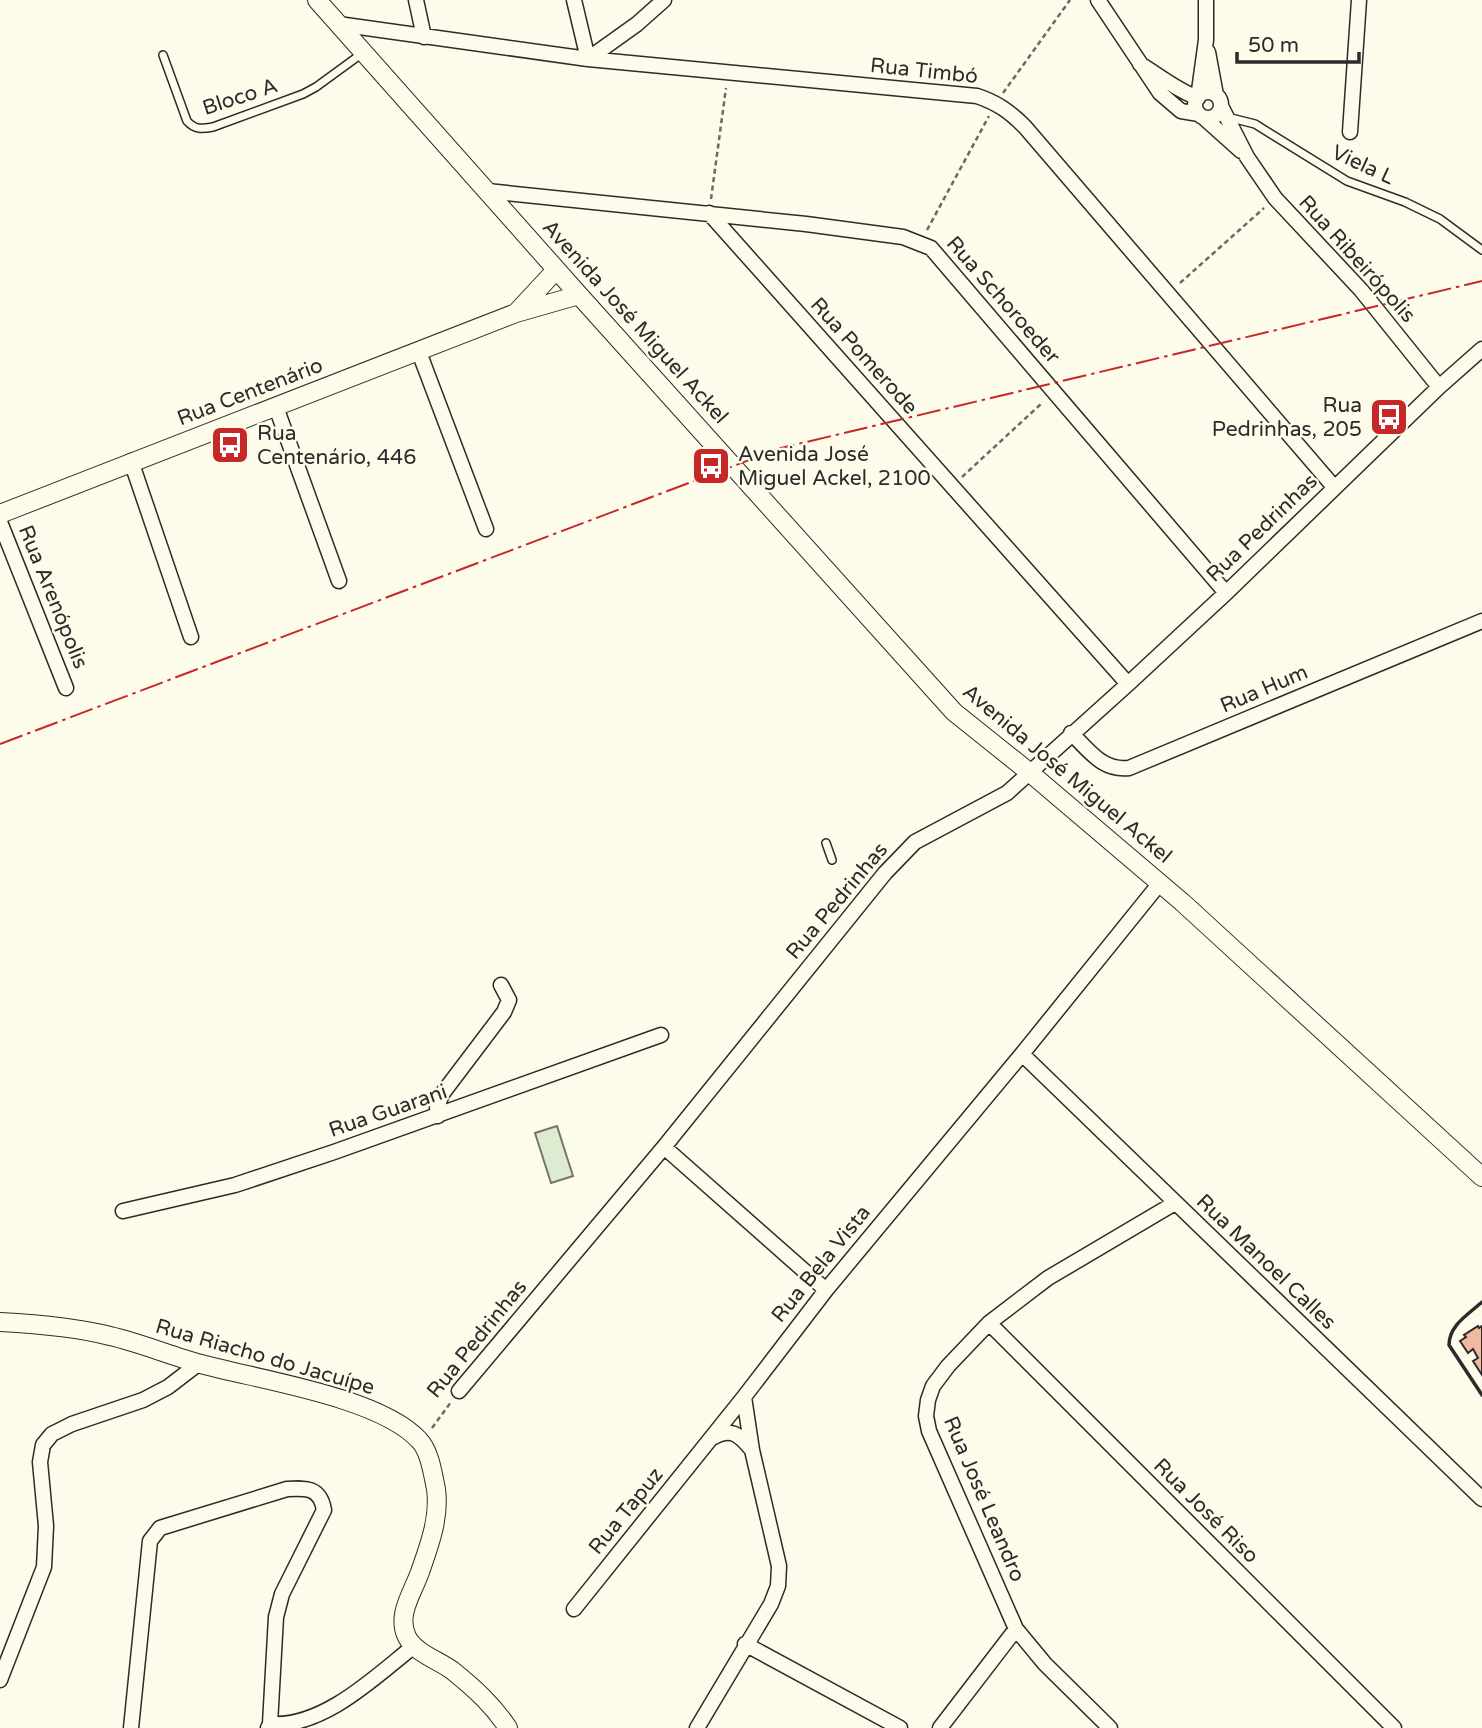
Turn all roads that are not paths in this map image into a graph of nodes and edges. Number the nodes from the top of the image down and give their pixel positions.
1 (317, 0) edge
2 (416, 0) edge
3 (574, 0) edge
4 (664, 0) edge
5 (1098, 0) edge
6 (1206, 0) edge
7 (1359, 0) edge
8 (338, 24) junction
9 (424, 37) junction
10 (1206, 40) junction
11 (364, 52) junction
12 (163, 55) dead end
13 (588, 59) junction
14 (1140, 64) junction
15 (1198, 98) junction
16 (1221, 106) junction
17 (1201, 115) junction
18 (1350, 132) dead end
19 (1247, 157) junction
20 (487, 191) junction
21 (709, 213) junction
22 (1482, 250) edge
23 (556, 270) junction
24 (579, 295) junction
25 (516, 313) junction
26 (1482, 349) edge
27 (419, 352) junction
28 (1439, 387) junction
29 (276, 407) junction
30 (131, 461) junction
31 (1334, 487) junction
32 (0, 514) edge
33 (0, 522) edge
34 (486, 529) dead end
35 (339, 581) dead end
36 (1226, 593) junction
37 (1482, 621) edge
38 (191, 637) dead end
39 (1128, 684) junction
40 (66, 688) dead end
41 (1071, 733) junction
42 (1029, 772) junction
43 (825, 843) dead end
44 (832, 860) dead end
45 (1160, 883) junction
46 (501, 985) dead end
47 (661, 1035) dead end
48 (1022, 1054) junction
49 (438, 1116) junction
50 (664, 1147) junction
51 (1482, 1176) edge
52 (1175, 1203) junction
53 (123, 1211) dead end
54 (826, 1290) junction
55 (0, 1322) edge
56 (989, 1323) junction
57 (198, 1364) junction
58 (460, 1391) road end
59 (744, 1397) junction
60 (710, 1438) junction
61 (752, 1450) junction
62 (1482, 1499) edge
63 (574, 1609) dead end
64 (1017, 1629) junction
65 (745, 1644) junction
66 (414, 1646) junction
67 (0, 1680) edge
68 (269, 1726) edge
69 (131, 1728) edge
70 (508, 1728) edge
71 (697, 1728) edge
72 (900, 1728) edge
73 (940, 1728) edge
74 (1110, 1728) edge
75 (1394, 1728) edge

1 - 8 street, Avenida José Miguel Ackel
2 - 9 street
3 - 13 street
4 - 13 street
5 - 14 street, Rua Ribeirópolis
6 - 10 street
7 - 18 street
8 - 9 street, Rua Timbó
8 - 11 street, Avenida José Miguel Ackel
9 - 13 street, Rua Timbó
10 - 15 street
10 - 16 street, Rua Ribeirópolis
11 - 12 lane, Bloco A
11 - 20 street, Avenida José Miguel Ackel
13 - 31 street, Rua Timbó
14 - 15 street
14 - 17 street, Rua Ribeirópolis
15 - 16 street
15 - 17 street
16 - 17 street
16 - 19 street, Rua Ribeirópolis
16 - 22 lane, Viela L
17 - 19 street, Rua Ribeirópolis
19 - 28 street, Rua Ribeirópolis
20 - 21 street, Rua Schoroeder
20 - 23 street, Avenida José Miguel Ackel
21 - 36 street, Rua Schoroeder
21 - 39 street, Rua Pomerode
23 - 24 street, Avenida José Miguel Ackel
23 - 25 street, Rua Centenário
24 - 25 street, Rua Centenário
24 - 42 street, Avenida José Miguel Ackel
25 - 27 street, Rua Centenário
26 - 28 street, Rua Pedrinhas
27 - 29 street, Rua Centenário
27 - 34 street
28 - 31 street, Rua Pedrinhas
29 - 30 street, Rua Centenário
29 - 35 street
30 - 32 street, Rua Centenário
30 - 38 street
31 - 36 street, Rua Pedrinhas
33 - 40 street, Rua Arenópolis
36 - 39 street, Rua Pedrinhas
37 - 41 street, Rua Hum
39 - 41 street, Rua Pedrinhas
41 - 42 street, Rua Pedrinhas
42 - 45 street, Avenida José Miguel Ackel
42 - 50 street, Rua Pedrinhas
43 - 44 lane
45 - 48 street, Rua Bela Vista
45 - 51 street, Avenida José Miguel Ackel
46 - 49 street
47 - 49 street, Rua Guarani
48 - 52 street, Rua Manoel Calles
48 - 54 street, Rua Bela Vista
49 - 53 street, Rua Guarani
50 - 54 street
50 - 58 street, Rua Pedrinhas
52 - 56 street, Rua José Leandro
52 - 62 street, Rua Manoel Calles
54 - 59 street, Rua Bela Vista
55 - 57 street, Rua Riacho do Jacuípe
56 - 64 street, Rua José Leandro
56 - 75 street, Rua José Riso
57 - 66 street, Rua Riacho do Jacuípe
57 - 67 street
59 - 60 street, Rua Tapuz
59 - 61 street
60 - 61 street
60 - 63 street, Rua Tapuz
61 - 65 street
64 - 73 street
64 - 74 street, Rua José Leandro
65 - 71 street
65 - 72 street
66 - 68 street
66 - 70 street
68 - 69 street

